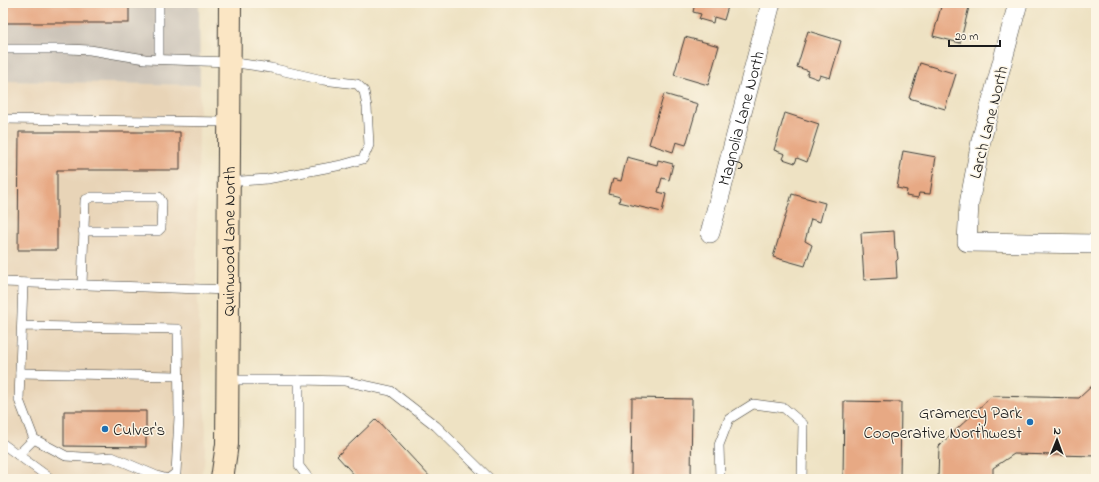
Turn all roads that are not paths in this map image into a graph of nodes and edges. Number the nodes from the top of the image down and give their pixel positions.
1 (159, 3) edge
2 (230, 3) edge
3 (771, 3) edge
4 (1018, 3) edge
5 (3, 49) edge
6 (159, 59) junction
7 (229, 62) junction
8 (3, 119) edge
9 (229, 122) junction
10 (228, 182) junction
11 (84, 231) junction
12 (710, 233) dead end
13 (1096, 244) edge
14 (3, 282) edge
15 (23, 283) junction
16 (82, 286) junction
17 (228, 290) junction
18 (22, 326) junction
19 (20, 373) junction
20 (178, 376) junction
21 (227, 380) junction
22 (299, 380) junction
23 (34, 439) junction
24 (3, 444) edge
25 (18, 455) junction
26 (49, 478) edge
27 (222, 479) edge
28 (309, 479) edge
29 (490, 479) edge
30 (720, 479) edge
31 (802, 479) edge

1 - 6 lane
2 - 7 street, Quinwood Lane North
3 - 12 street, Magnolia Lane North
4 - 13 street, Larch Lane North
5 - 6 lane
6 - 7 lane
7 - 9 street, Quinwood Lane North
7 - 10 lane
8 - 9 lane
9 - 10 street, Quinwood Lane North
10 - 17 street, Quinwood Lane North
11 - 11 lane
11 - 16 lane
14 - 15 lane
15 - 16 lane
15 - 18 lane
16 - 17 lane
17 - 21 street, Quinwood Lane North
18 - 19 lane
18 - 20 lane
19 - 20 lane
19 - 23 lane
20 - 23 lane
21 - 22 lane
21 - 27 street, Quinwood Lane North
22 - 28 lane
22 - 29 lane
23 - 25 lane
24 - 25 lane
25 - 26 lane
30 - 31 lane

